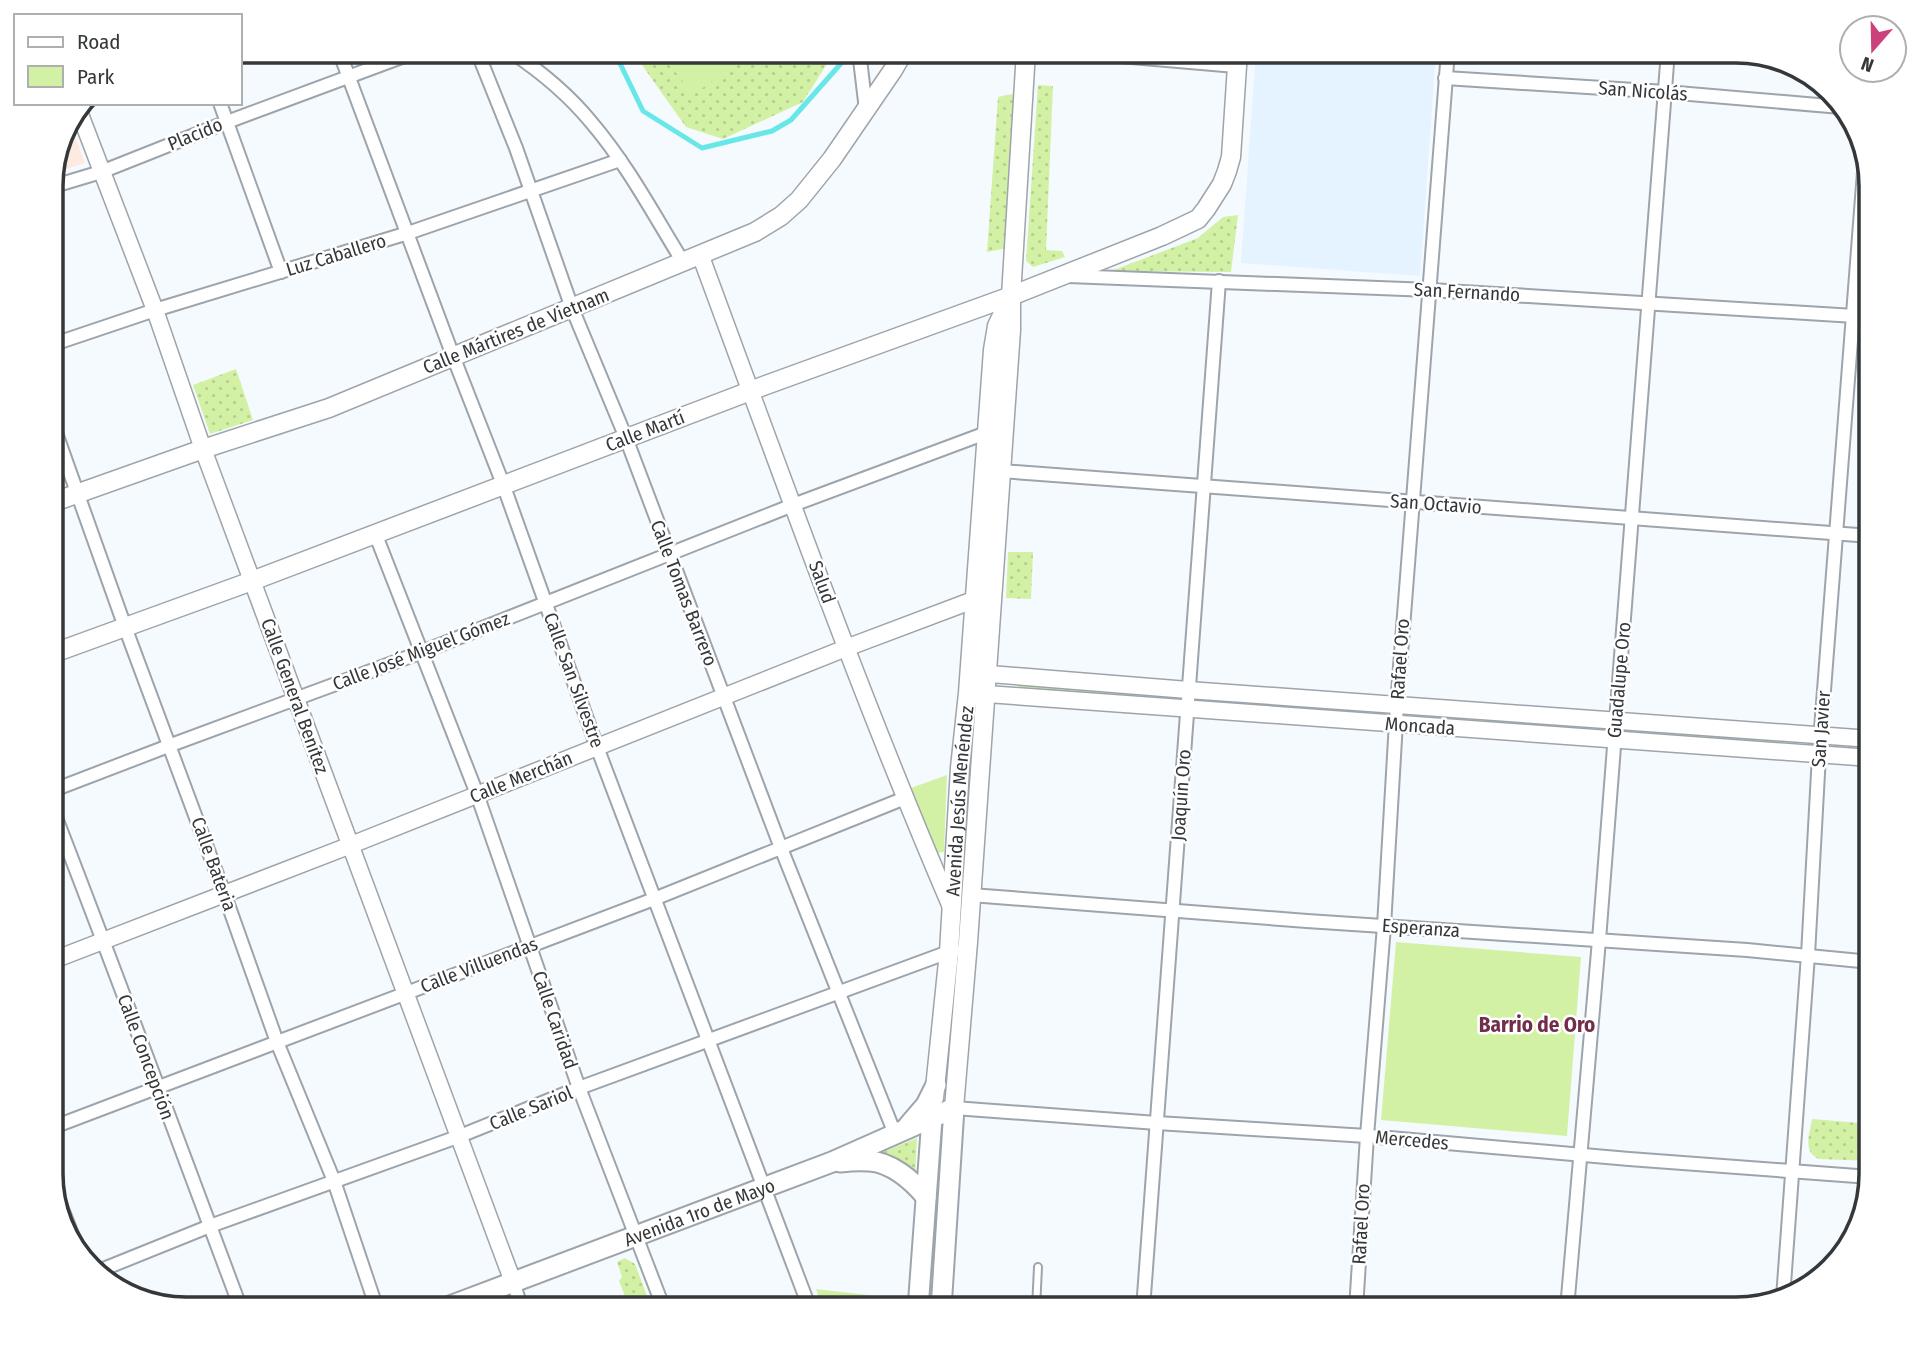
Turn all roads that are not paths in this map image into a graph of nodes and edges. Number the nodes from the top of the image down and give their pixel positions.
1 (344, 63) edge
2 (385, 63) edge
3 (482, 63) edge
4 (526, 63) edge
5 (860, 63) edge
6 (896, 63) edge
7 (1025, 63) edge
8 (1237, 63) edge
9 (1447, 63) edge
10 (1667, 63) edge
11 (350, 76) junction
12 (1445, 78) junction
13 (1666, 92) junction
14 (221, 105) edge
15 (1829, 106) edge
16 (866, 110) junction
17 (82, 121) edge
18 (227, 122) junction
19 (620, 160) junction
20 (101, 172) junction
21 (63, 183) edge
22 (531, 191) junction
23 (408, 233) junction
24 (1859, 245) edge
25 (700, 254) junction
26 (683, 262) junction
27 (281, 272) junction
28 (1062, 276) junction
29 (1219, 281) junction
30 (1430, 290) junction
31 (1012, 296) junction
32 (1650, 304) junction
33 (572, 308) junction
34 (155, 310) junction
35 (1854, 316) junction
36 (1859, 316) edge
37 (63, 341) edge
38 (453, 356) junction
39 (751, 391) junction
40 (986, 433) junction
41 (626, 438) junction
42 (203, 449) junction
43 (63, 451) edge
44 (1001, 471) junction
45 (503, 484) junction
46 (1203, 486) junction
47 (79, 494) junction
48 (63, 499) edge
49 (1412, 502) junction
50 (793, 505) junction
51 (1632, 518) junction
52 (375, 533) junction
53 (1837, 533) junction
54 (1859, 535) edge
55 (669, 553) junction
56 (252, 581) junction
57 (984, 596) junction
58 (545, 602) junction
59 (125, 627) junction
60 (846, 648) junction
61 (63, 650) edge
62 (422, 652) junction
63 (970, 673) junction
64 (988, 674) junction
65 (1188, 690) junction
66 (968, 693) junction
67 (986, 694) junction
68 (723, 697) junction
69 (296, 698) junction
70 (1397, 705) junction
71 (1187, 709) junction
72 (1615, 721) junction
73 (1396, 724) junction
74 (1821, 736) junction
75 (1859, 738) edge
76 (1613, 740) junction
77 (170, 745) junction
78 (597, 747) junction
79 (1819, 755) junction
80 (1859, 757) edge
81 (63, 787) edge
82 (477, 794) junction
83 (905, 798) junction
84 (63, 836) edge
85 (351, 845) junction
86 (781, 848) junction
87 (225, 893) junction
88 (971, 895) junction
89 (654, 898) junction
90 (951, 907) junction
91 (1174, 910) junction
92 (1384, 926) junction
93 (104, 940) junction
94 (1599, 940) junction
95 (529, 945) junction
96 (968, 946) junction
97 (948, 952) junction
98 (63, 956) edge
99 (1808, 956) junction
100 (1859, 961) edge
101 (838, 992) junction
102 (405, 994) junction
103 (709, 1040) junction
104 (277, 1042) junction
105 (936, 1085) junction
106 (157, 1088) junction
107 (579, 1088) junction
108 (954, 1108) junction
109 (932, 1118) junction
110 (63, 1123) edge
111 (1157, 1123) junction
112 (900, 1132) junction
113 (460, 1136) junction
114 (1367, 1136) junction
115 (1580, 1155) junction
116 (832, 1162) junction
117 (1791, 1171) junction
118 (1859, 1176) edge
119 (334, 1181) junction
120 (764, 1188) junction
121 (926, 1197) junction
122 (210, 1226) junction
123 (636, 1236) junction
124 (1038, 1267) dead end
125 (107, 1268) edge
126 (513, 1282) junction
127 (1784, 1287) edge
128 (237, 1297) edge
129 (373, 1297) edge
130 (474, 1297) edge
131 (518, 1297) edge
132 (659, 1297) edge
133 (805, 1297) edge
134 (919, 1297) edge
135 (942, 1297) edge
136 (1037, 1297) edge
137 (1144, 1297) edge
138 (1357, 1297) edge
139 (1568, 1297) edge

1 - 11 street, Calle San Silvestre
2 - 11 street, Placido
3 - 22 street, Calle Tomas Barrero
4 - 19 street
5 - 16 street
6 - 16 main road, Calle Mártires de Vietnam
7 - 31 main road, Avenida Jesús Menéndez
8 - 28 main road, Calle Martí
9 - 12 street, Rafael Oro
10 - 13 street, Guadalupe Oro
11 - 18 street, Placido
11 - 23 street, Calle San Silvestre
12 - 13 street, San Nicolás
12 - 30 street, Rafael Oro
13 - 15 street, San Nicolás
13 - 32 street, Guadalupe Oro
14 - 18 street
16 - 25 main road, Calle Mártires de Vietnam
17 - 20 street, Calle General Benítez
18 - 20 street, Placido
18 - 27 street
19 - 22 street, Luz Caballero
19 - 26 street
20 - 21 street, Placido
20 - 34 street, Calle General Benítez
22 - 23 street, Luz Caballero
22 - 33 street, Calle Tomas Barrero
23 - 27 street, Luz Caballero
23 - 38 street, Calle San Silvestre
24 - 35 street, San Javier
25 - 26 main road, Calle Mártires de Vietnam
25 - 39 street, Salud
26 - 33 main road, Calle Mártires de Vietnam
27 - 34 street, Luz Caballero
28 - 29 street, San Fernando
28 - 31 main road, Calle Martí
29 - 30 street, San Fernando
29 - 46 street, Joaquín Oro
30 - 32 street, San Fernando
30 - 49 street, Rafael Oro
31 - 39 main road, Calle Martí
31 - 40 main road, Avenida Jesús Menéndez
31 - 44 main road, Avenida Jesús Menéndez
32 - 35 street, San Fernando
32 - 51 street, Guadalupe Oro
33 - 38 main road, Calle Mártires de Vietnam
33 - 41 street, Calle Tomas Barrero
34 - 37 street, Luz Caballero
34 - 42 street, Calle General Benítez
35 - 36 street, San Fernando
35 - 53 street, San Javier
38 - 42 main road, Calle Mártires de Vietnam
38 - 45 street, Calle San Silvestre
39 - 41 main road, Calle Martí
39 - 50 street, Salud
40 - 50 street, Calle José Miguel Gómez
40 - 57 main road, Avenida Jesús Menéndez
41 - 45 main road, Calle Martí
41 - 55 street, Calle Tomas Barrero
42 - 47 main road, Calle Mártires de Vietnam
42 - 56 street, Calle General Benítez
43 - 47 street, Calle Bateria
44 - 46 street, San Octavio
44 - 57 main road, Avenida Jesús Menéndez
45 - 52 main road, Calle Martí
45 - 58 street, Calle San Silvestre
46 - 49 street, San Octavio
46 - 65 street, Joaquín Oro
47 - 48 main road, Calle Mártires de Vietnam
47 - 59 street, Calle Bateria
49 - 51 street, San Octavio
49 - 70 street, Rafael Oro
50 - 55 street, Calle José Miguel Gómez
50 - 60 street, Salud
51 - 53 street, San Octavio
51 - 72 street, Guadalupe Oro
52 - 56 main road, Calle Martí
52 - 62 street, Calle Caridad
53 - 54 street, San Octavio
53 - 74 street, San Javier
55 - 58 street, Calle José Miguel Gómez
55 - 68 street, Calle Tomas Barrero
56 - 59 main road, Calle Martí
56 - 69 street, Calle General Benítez
57 - 60 street, Calle Merchán
57 - 63 main road, Avenida Jesús Menéndez
57 - 64 main road, Avenida Jesús Menéndez
58 - 62 street, Calle José Miguel Gómez
58 - 78 street, Calle San Silvestre
59 - 61 main road, Calle Martí
59 - 77 street, Calle Bateria
60 - 68 street, Calle Merchán
60 - 83 street, Salud
62 - 69 street, Calle José Miguel Gómez
62 - 82 street, Calle Caridad
63 - 64 street, Moncada
63 - 66 main road, Avenida Jesús Menéndez
64 - 65 street, Moncada
64 - 67 main road, Avenida Jesús Menéndez
65 - 70 street, Moncada
65 - 71 street, Joaquín Oro
66 - 67 street, Moncada
66 - 90 main road, Avenida Jesús Menéndez
67 - 71 street, Moncada
67 - 88 main road, Avenida Jesús Menéndez
68 - 78 street, Calle Merchán
68 - 86 street, Calle Tomas Barrero
69 - 77 street, Calle José Miguel Gómez
69 - 85 street, Calle General Benítez
70 - 72 street, Moncada
70 - 73 street, Rafael Oro
71 - 73 street, Moncada
71 - 91 street, Joaquín Oro
72 - 74 street, Moncada
72 - 76 street, Guadalupe Oro
73 - 76 street, Moncada
73 - 92 street, Rafael Oro
74 - 75 street, Moncada
74 - 79 street, San Javier
76 - 79 street, Moncada
76 - 94 street, Guadalupe Oro
77 - 81 street, Calle José Miguel Gómez
77 - 87 street, Calle Bateria
78 - 82 street, Calle Merchán
78 - 89 street, Calle San Silvestre
79 - 80 street, Moncada
79 - 99 street, San Javier
82 - 85 street, Calle Merchán
82 - 95 street, Calle Caridad
83 - 86 street, Calle Villuendas
83 - 90 street, Salud
84 - 93 street, Calle Concepción
85 - 87 street, Calle Merchán
85 - 102 street, Calle General Benítez
86 - 89 street, Calle Villuendas
86 - 101 street, Calle Tomas Barrero
87 - 93 street, Calle Merchán
87 - 104 street, Calle Bateria
88 - 91 street, Esperanza
88 - 96 main road, Avenida Jesús Menéndez
89 - 95 street, Calle Villuendas
89 - 103 street, Calle San Silvestre
90 - 97 main road, Avenida Jesús Menéndez
91 - 92 street, Esperanza
91 - 111 street, Joaquín Oro
92 - 94 street, Esperanza
92 - 114 street, Rafael Oro
93 - 98 street, Calle Merchán
93 - 106 street, Calle Concepción
94 - 99 street, Esperanza
94 - 115 street, Guadalupe Oro
95 - 102 street, Calle Villuendas
95 - 107 street, Calle Caridad
96 - 97 street, Calle Sariol
96 - 108 main road, Avenida Jesús Menéndez
97 - 101 street, Calle Sariol
97 - 105 main road, Avenida Jesús Menéndez
99 - 100 street, Esperanza
99 - 117 street, San Javier
101 - 103 street, Calle Sariol
101 - 112 street, Calle Tomas Barrero
102 - 104 street, Calle Villuendas
102 - 113 street, Calle General Benítez
103 - 107 street, Calle Sariol
103 - 120 street, Calle San Silvestre
104 - 106 street, Calle Villuendas
104 - 119 street, Calle Bateria
105 - 109 main road, Avenida Jesús Menéndez
105 - 112 main road
106 - 110 street, Calle Villuendas
106 - 122 street, Calle Concepción
107 - 113 street, Calle Sariol
107 - 123 street, Calle Caridad
108 - 109 main road, Avenida 1ro de Mayo
108 - 111 street, Mercedes
108 - 135 main road, Avenida Jesús Menéndez
109 - 112 main road, Avenida 1ro de Mayo
109 - 121 main road, Avenida Jesús Menéndez
111 - 114 street, Mercedes
111 - 137 street, Joaquín Oro
112 - 116 main road, Avenida 1ro de Mayo
113 - 119 street, Calle Sariol
113 - 126 street, Calle General Benítez
114 - 115 street, Mercedes
114 - 138 street, Rafael Oro
115 - 117 street, Mercedes
115 - 139 street, Guadalupe Oro
116 - 120 main road, Avenida 1ro de Mayo
116 - 121 main road
117 - 118 street, Mercedes
117 - 127 street, San Javier
119 - 122 street, Calle Sariol
119 - 129 street, Calle Bateria
120 - 123 main road, Avenida 1ro de Mayo
120 - 133 street, Calle San Silvestre
121 - 134 main road, Avenida Jesús Menéndez
122 - 125 street, Calle Sariol
122 - 128 street, Calle Concepción
123 - 126 main road, Avenida 1ro de Mayo
123 - 132 street, Calle Caridad
124 - 136 lane
126 - 130 main road, Avenida 1ro de Mayo
126 - 131 street

